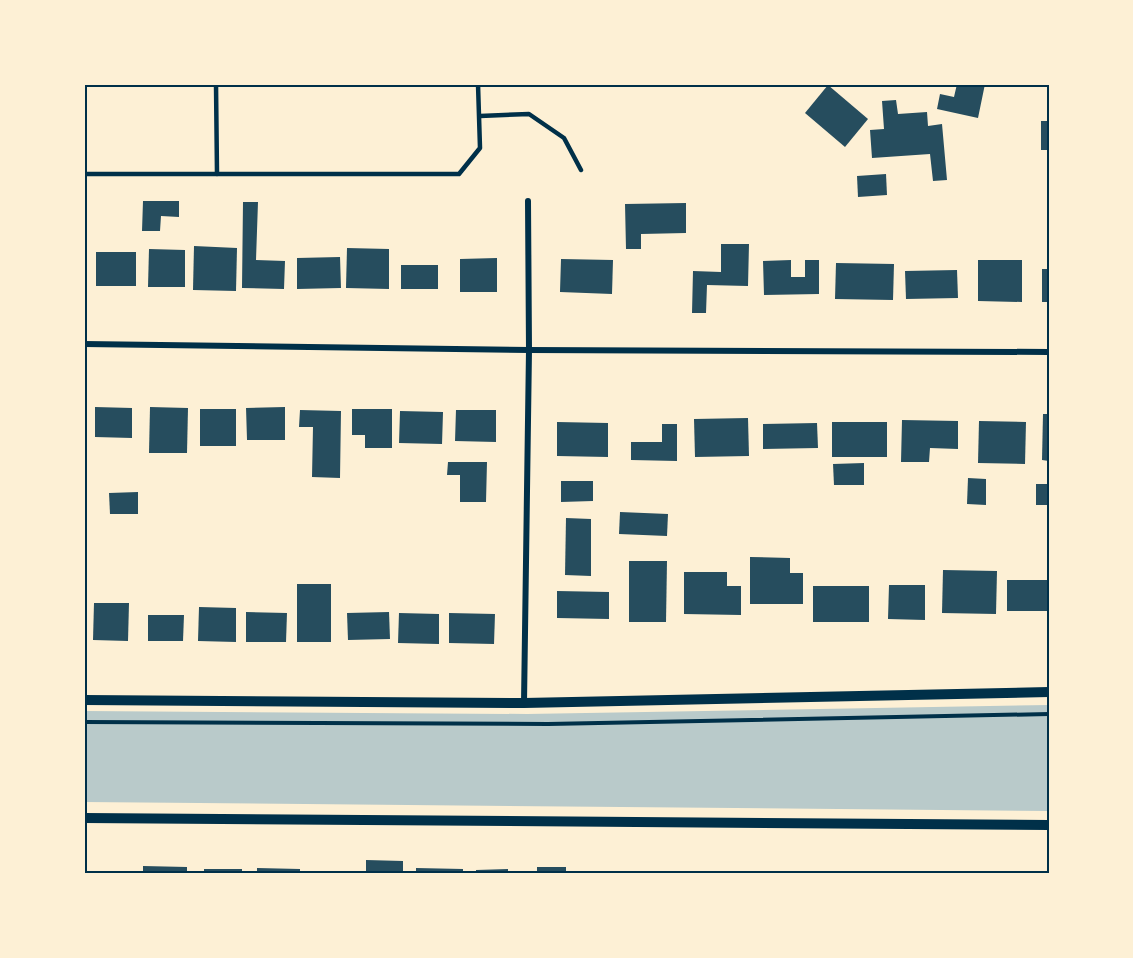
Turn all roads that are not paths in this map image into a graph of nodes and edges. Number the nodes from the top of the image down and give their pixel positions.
1 (216, 84) edge
2 (478, 84) edge
3 (480, 116) junction
4 (581, 170) dead end
5 (84, 174) edge
6 (217, 174) junction
7 (528, 201) dead end
8 (84, 344) edge
9 (529, 350) junction
10 (1049, 352) edge
11 (1049, 692) edge
12 (84, 700) edge
13 (524, 703) junction
14 (84, 818) edge
15 (1049, 825) edge

1 - 6 lane
2 - 3 lane
3 - 4 lane
3 - 6 lane
5 - 6 lane
7 - 9 street
8 - 9 street
9 - 10 street
9 - 13 street
11 - 13 street
12 - 13 street
14 - 15 street

